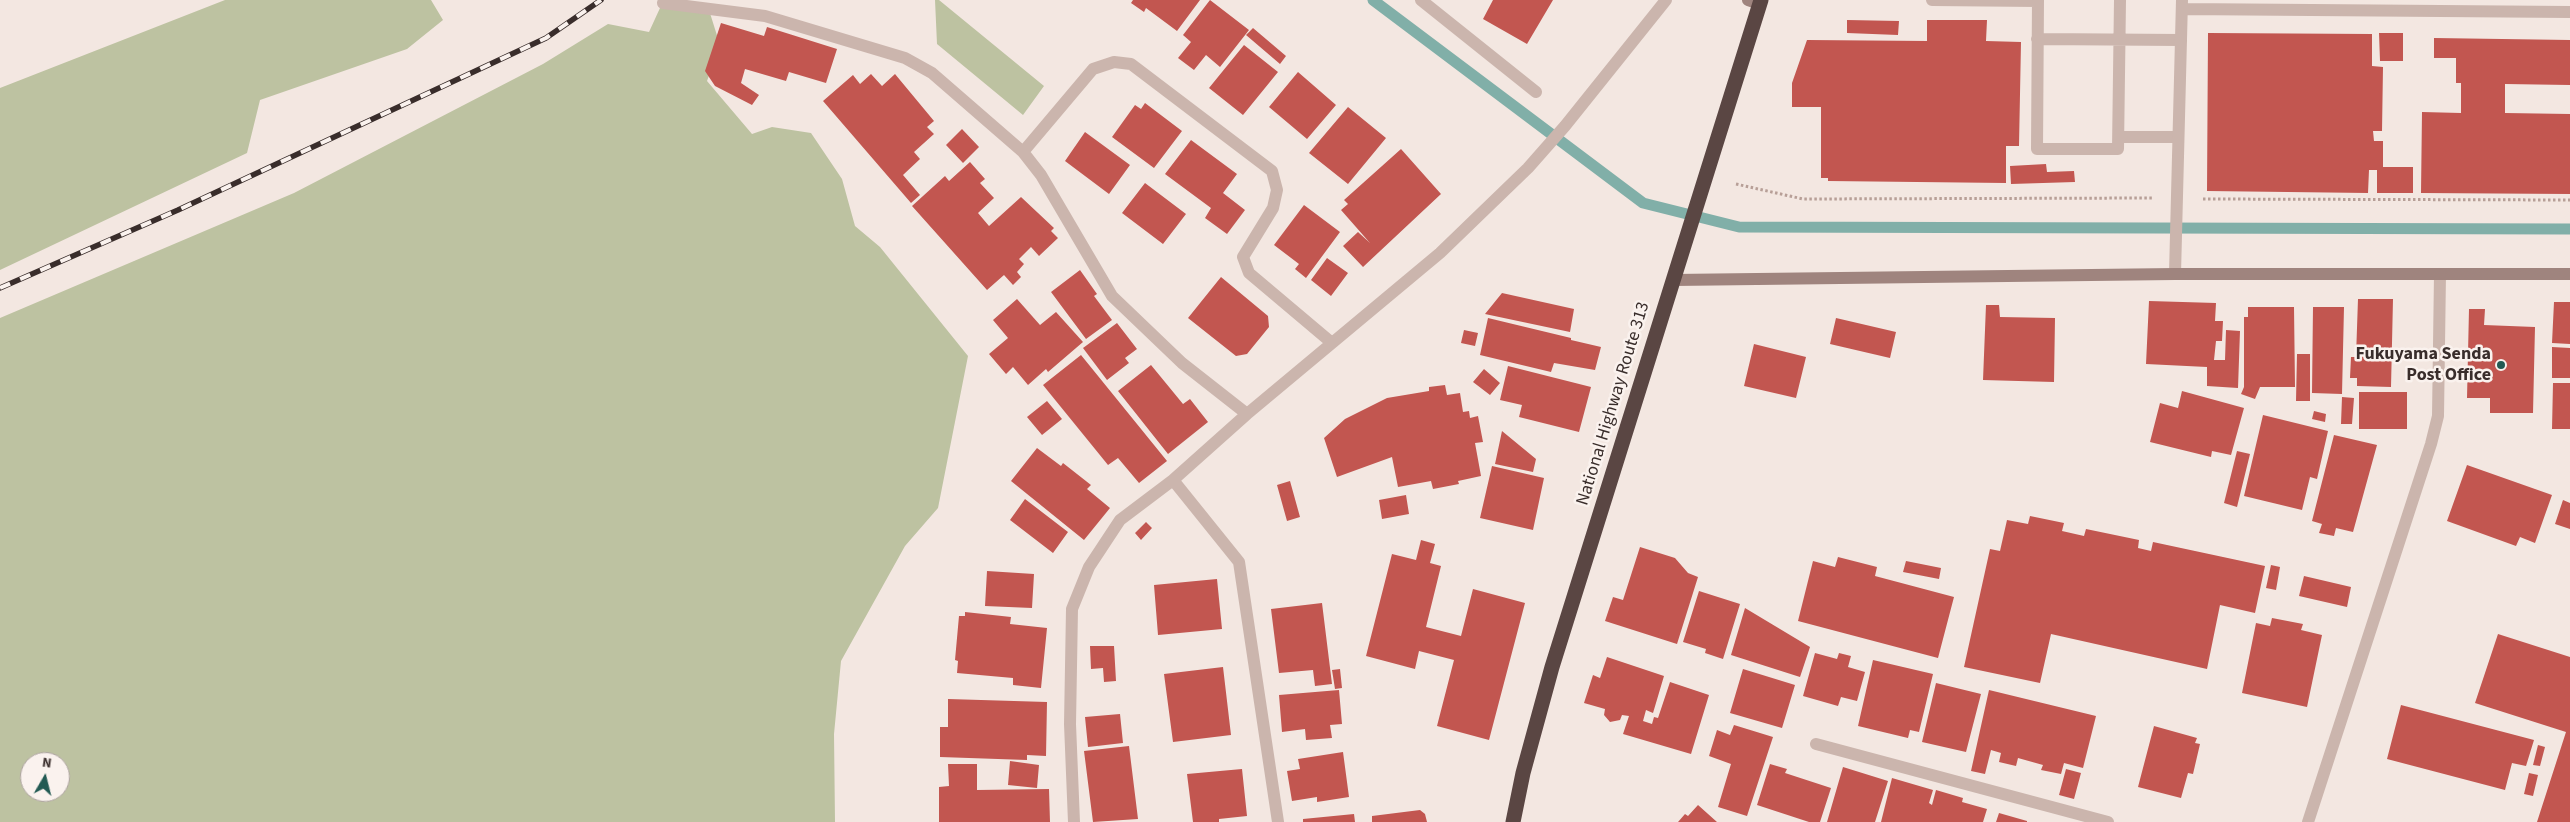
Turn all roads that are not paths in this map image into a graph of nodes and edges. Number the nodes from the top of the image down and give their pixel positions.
1 (1421, 0) edge
2 (1666, 0) edge
3 (1932, 0) edge
4 (1941, 0) edge
5 (2120, 0) edge
6 (1756, 1) edge
7 (2038, 1) edge
8 (663, 3) dead end
9 (2182, 4) edge
10 (2570, 12) edge
11 (2038, 40) junction
12 (2120, 40) junction
13 (2181, 40) junction
14 (1536, 92) dead end
15 (2178, 136) junction
16 (2119, 137) junction
17 (1023, 152) junction
18 (2175, 274) junction
19 (2440, 274) junction
20 (2570, 274) edge
21 (1673, 280) junction
22 (1332, 343) junction
23 (1247, 414) junction
24 (1174, 480) junction
25 (1816, 744) dead end
26 (1074, 822) edge
27 (1278, 822) edge
28 (1512, 822) edge
29 (2108, 822) edge
30 (2308, 822) edge

1 - 14 street
2 - 22 street
3 - 4 street
4 - 7 street
5 - 12 street
6 - 21 highway, National Highway Route 313
7 - 11 street
8 - 17 street
9 - 10 street
9 - 13 street
11 - 12 street
11 - 16 street
12 - 13 street
12 - 16 street
13 - 15 street
15 - 16 street
15 - 18 street
17 - 22 street
17 - 23 street
18 - 19 street
18 - 21 street
19 - 20 street
19 - 30 street
21 - 28 highway, National Highway Route 313
22 - 23 street
23 - 24 street
24 - 26 street
24 - 27 street
25 - 29 street

